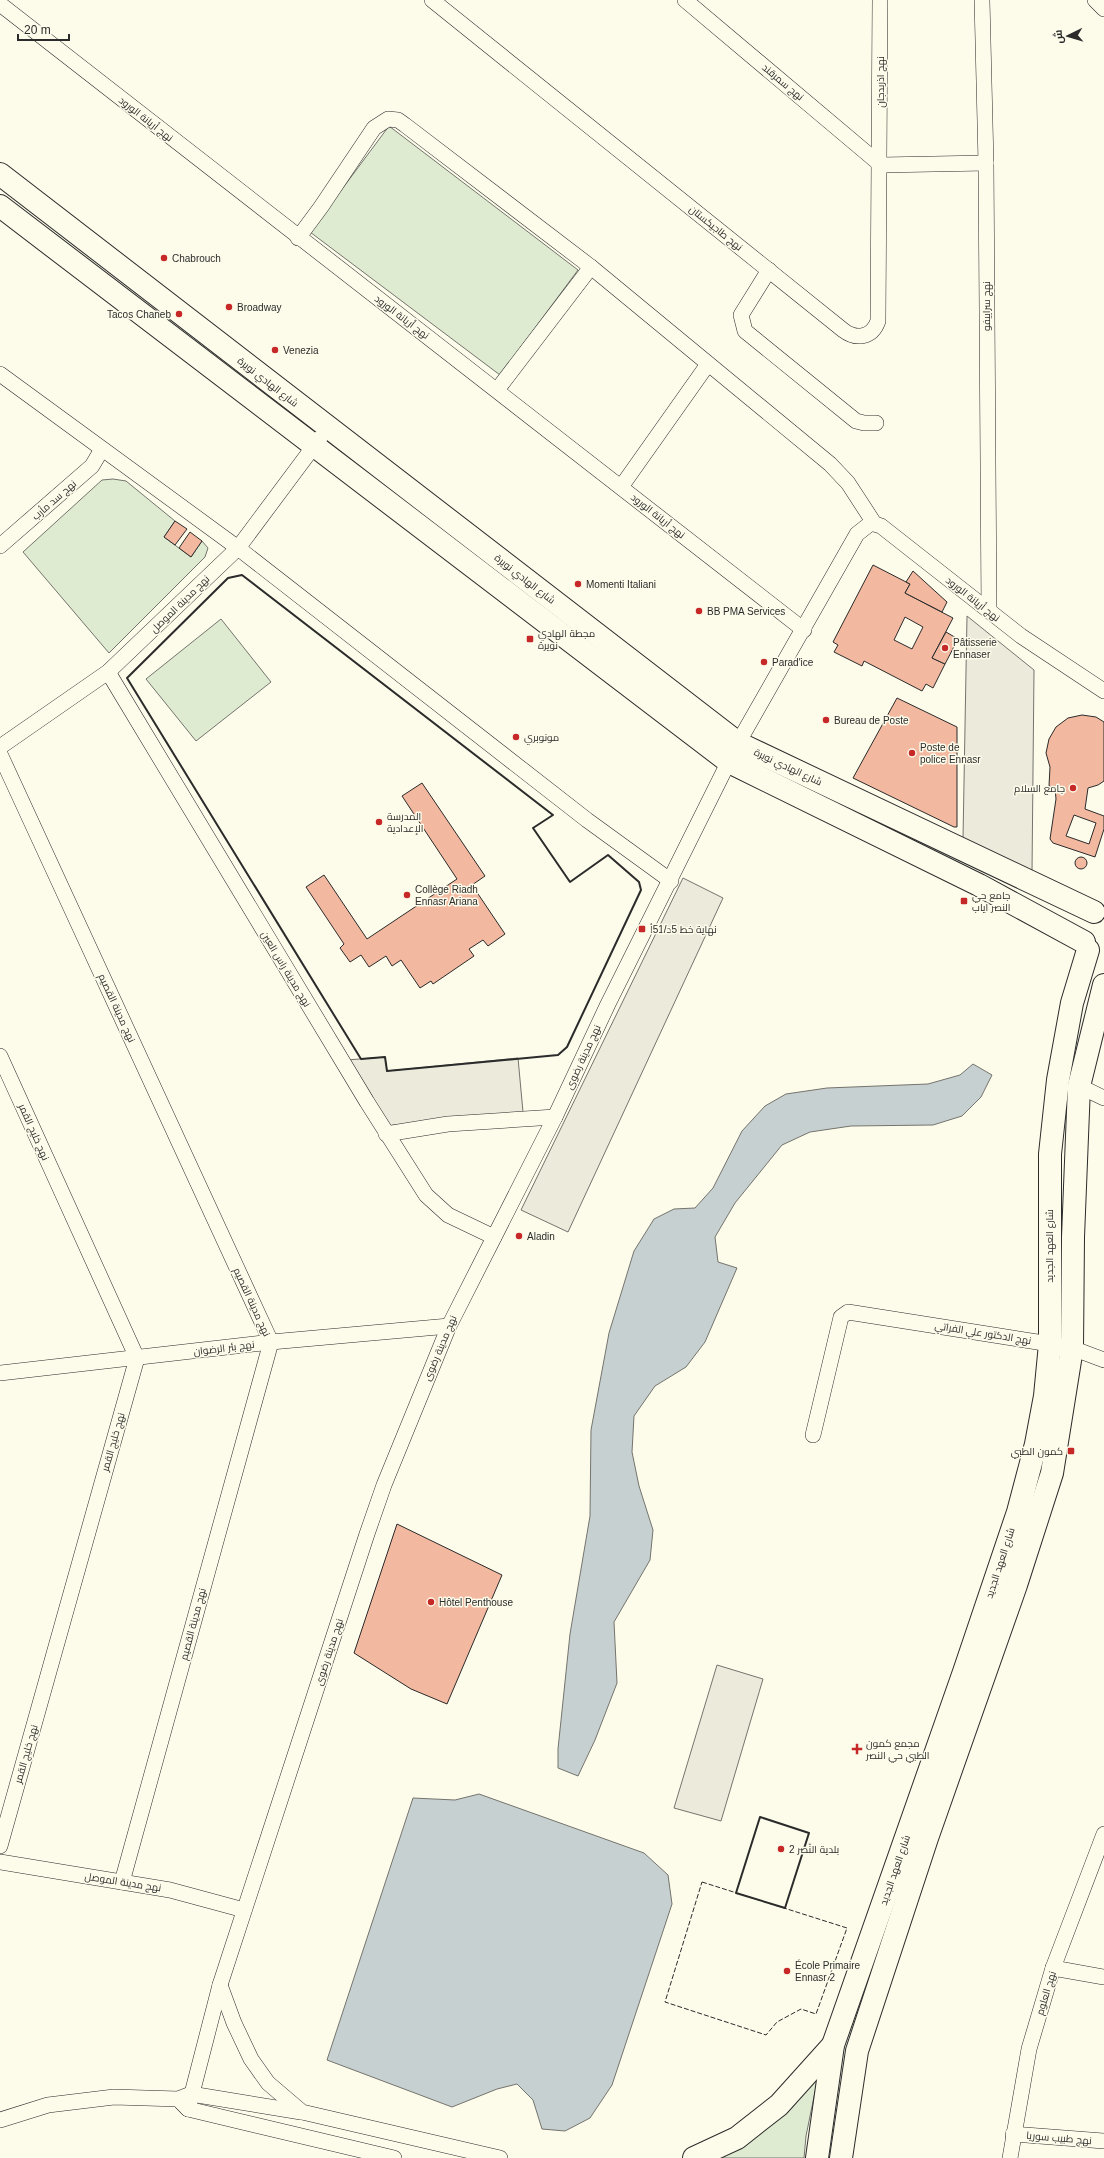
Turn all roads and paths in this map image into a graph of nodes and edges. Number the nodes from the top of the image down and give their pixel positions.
1 (432, 0) edge
2 (685, 0) edge
3 (880, 0) edge
4 (982, 0) edge
5 (1095, 0) edge
6 (0, 4) edge
7 (1104, 9) edge
8 (986, 163) junction
9 (881, 165) junction
10 (0, 174) edge
11 (0, 206) edge
12 (298, 238) junction
13 (591, 267) junction
14 (769, 270) junction
15 (708, 364) junction
16 (0, 374) edge
17 (497, 390) junction
18 (876, 423) dead end
19 (329, 429) junction
20 (314, 446) junction
21 (102, 449) junction
22 (621, 486) junction
23 (874, 523) junction
24 (0, 546) edge
25 (238, 548) junction
26 (989, 611) junction
27 (804, 630) junction
28 (108, 672) junction
29 (1104, 691) edge
30 (0, 747) edge
31 (734, 753) junction
32 (0, 754) edge
33 (671, 881) junction
34 (1101, 908) edge
35 (1092, 951) edge
36 (1104, 985) edge
37 (0, 1056) edge
38 (1079, 1086) junction
39 (1104, 1098) edge
40 (555, 1117) junction
41 (386, 1134) junction
42 (494, 1237) junction
43 (449, 1326) junction
44 (271, 1342) junction
45 (1050, 1344) junction
46 (1072, 1348) junction
47 (137, 1358) junction
48 (1104, 1360) edge
49 (1, 1374) edge
50 (813, 1435) dead end
51 (1104, 1834) edge
52 (0, 1846) edge
53 (0, 1862) edge
54 (122, 1882) junction
55 (244, 1910) junction
56 (1053, 1968) junction
57 (1104, 1977) edge
58 (220, 1985) junction
59 (833, 2045) junction
60 (186, 2100) junction
61 (302, 2112) junction
62 (0, 2120) edge
63 (1013, 2134) junction
64 (1104, 2141) edge
65 (394, 2158) edge
66 (500, 2158) edge
67 (694, 2158) edge
68 (817, 2158) edge
69 (841, 2158) edge
70 (1010, 2158) edge

1 - 14 street, نهج طاجيكستان
2 - 9 street, نهج سمرقند
3 - 9 street, نهج اذربدجان
4 - 8 street, نهج سراييفو
5 - 7 street
6 - 12 street, نهج أريانة الورود
8 - 9 street
8 - 26 street, نهج سراييفو
9 - 14 street, نهج طاجيكستان
10 - 19 main road, شارع الهادي نويرة
11 - 20 main road, شارع الهادي نويرة
12 - 13 street
12 - 17 street, نهج أريانة الورود
13 - 15 street
13 - 17 street
14 - 18 street
15 - 22 street
15 - 23 street
16 - 21 street
17 - 22 street, نهج أريانة الورود
19 - 20 street, نهج مدينة الموصل
19 - 31 main road, شارع الهادي نويرة
20 - 25 street, نهج مدينة الموصل
20 - 31 main road, شارع الهادي نويرة
21 - 24 street, نهج سد مأرب
21 - 25 street
22 - 27 street, نهج أريانة الورود
23 - 26 street, نهج أريانة الورود
23 - 27 street
25 - 28 street, نهج مدينة الموصل
25 - 33 street
26 - 29 street, نهج أريانة الورود
27 - 31 street
28 - 30 street, نهج مدينة الموصل
28 - 41 street, نهج مدينة راس العين
31 - 33 street, نهج مدينة رضوى
31 - 34 main road, شارع الهادي نويرة
31 - 35 main road, شارع الهادي نويرة
32 - 44 street, نهج مدينة القصيم
33 - 40 street, نهج مدينة رضوى
34 - 35 main road, شارع العهد الجديد
35 - 45 main road, شارع العهد الجديد
36 - 38 main road, شارع العهد الجديد
37 - 47 street, نهج خليج القمر
38 - 39 street
38 - 46 main road, شارع العهد الجديد
40 - 41 street
40 - 42 street, نهج مدينة رضوى
41 - 42 street, نهج مدينة راس العين
42 - 43 street, نهج مدينة رضوى
43 - 44 street, نهج بئر الرضوان
43 - 55 street, نهج مدينة رضوى
44 - 47 street, نهج بئر الرضوان
44 - 54 street, نهج مدينة القصيم
45 - 46 street, نهج الدكتور علي الفراتي
45 - 50 street, نهج الدكتور علي الفراتي
45 - 59 main road, شارع العهد الجديد
46 - 48 street, نهج الدكتور علي الفراتي
46 - 69 main road, شارع العهد الجديد
47 - 49 street, نهج بئر الرضوان
47 - 52 street, نهج خليج القمر
51 - 56 street, نهج العلوم
53 - 54 street, نهج مدينة الموصل
54 - 55 street, نهج مدينة الموصل
55 - 58 street, نهج مدينة رضوى
56 - 57 street
56 - 63 street, نهج العلوم
58 - 60 street, نهج مدينة رضوى
58 - 61 street
59 - 67 main road
59 - 68 main road, شارع العهد الجديد
60 - 61 street
60 - 62 street
60 - 65 street
61 - 66 street
63 - 64 street, نهج طبيب سوريا
63 - 70 street, نهج العلوم

